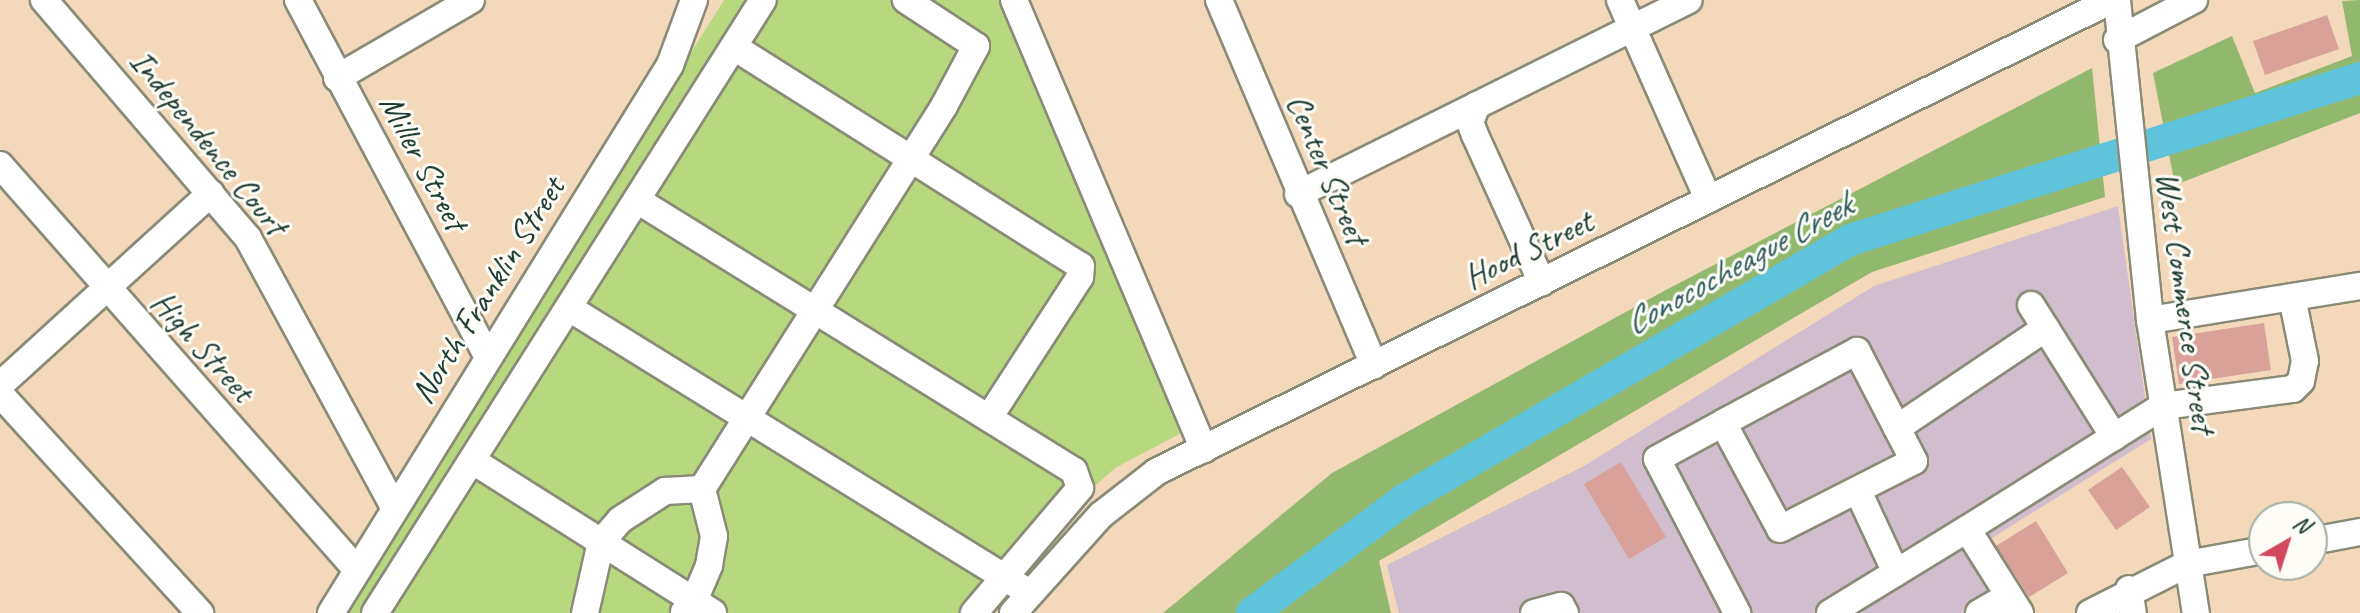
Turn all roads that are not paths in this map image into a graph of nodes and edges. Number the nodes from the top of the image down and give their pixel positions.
1 (44, 0) edge
2 (298, 0) edge
3 (471, 0) edge
4 (694, 0) edge
5 (763, 0) edge
6 (906, 0) edge
7 (1014, 0) edge
8 (1219, 0) edge
9 (1620, 0) edge
10 (1689, 0) edge
11 (2114, 0) edge
12 (2194, 0) edge
13 (1632, 28) junction
14 (2117, 40) junction
15 (734, 47) junction
16 (337, 78) junction
17 (1477, 105) junction
18 (910, 161) junction
19 (0, 165) edge
20 (211, 193) junction
21 (1298, 194) junction
22 (1708, 199) junction
23 (637, 200) junction
24 (1542, 283) junction
25 (2360, 286) edge
26 (105, 290) junction
27 (2292, 297) junction
28 (2031, 305) dead end
29 (569, 308) junction
30 (814, 308) junction
31 (2150, 320) junction
32 (2046, 328) junction
33 (488, 357) junction
34 (1374, 365) junction
35 (0, 385) edge
36 (0, 394) edge
37 (2163, 406) junction
38 (746, 416) junction
39 (990, 416) junction
40 (1723, 423) junction
41 (1897, 428) junction
42 (2114, 437) junction
43 (1204, 449) junction
44 (473, 461) junction
45 (702, 489) junction
46 (1858, 491) junction
47 (395, 509) junction
48 (1967, 529) junction
49 (2360, 532) edge
50 (2328, 538) edge
51 (601, 542) junction
52 (2248, 553) edge
53 (2187, 564) junction
54 (357, 570) junction
55 (1896, 573) junction
56 (1006, 578) junction
57 (2131, 601) edge
58 (1022, 603) edge
59 (2014, 604) edge
60 (697, 609) edge
61 (200, 613) edge
62 (331, 613) edge
63 (375, 613) edge
64 (585, 613) edge
65 (974, 613) edge
66 (1534, 613) edge
67 (1565, 613) edge
68 (1737, 613) edge
69 (1830, 613) edge
70 (1979, 613) edge
71 (2090, 613) edge
72 (2196, 613) edge

1 - 20 street, Independence Court
2 - 16 street, Miller Street
3 - 16 street
4 - 33 street, North Franklin Street
5 - 15 street
6 - 18 street
7 - 43 street
8 - 21 street, Center Street
9 - 13 street
10 - 13 street
11 - 14 street, West Commerce Street
11 - 22 street, Hood Street
12 - 14 street
13 - 17 street
13 - 22 street
14 - 31 street, West Commerce Street
15 - 18 street
15 - 23 street
16 - 33 street, Miller Street
17 - 21 street
17 - 24 street
18 - 30 street
18 - 39 street
19 - 26 street, High Street
20 - 26 street
20 - 47 street, Independence Court
21 - 34 street, Center Street
22 - 24 street, Hood Street
23 - 29 street
23 - 30 street
24 - 34 street, Hood Street
25 - 27 street
26 - 35 street
26 - 54 street, High Street
27 - 31 street
27 - 37 street
28 - 32 street
29 - 38 street
29 - 44 street
30 - 38 street
30 - 39 street
31 - 37 street, West Commerce Street
32 - 41 street
32 - 42 street
33 - 47 street, North Franklin Street
34 - 43 street, Hood Street
36 - 61 street
37 - 42 street
37 - 53 street, West Commerce Street
38 - 45 street
38 - 56 street
39 - 56 street
40 - 41 street
40 - 46 street
40 - 68 street
41 - 46 street
42 - 48 street
43 - 58 street, Hood Street
44 - 51 street
44 - 63 street
45 - 51 street
45 - 60 street
46 - 55 street
47 - 54 street, North Franklin Street
48 - 55 street
48 - 59 street
49 - 50 street
51 - 60 street
51 - 64 street
52 - 53 street
53 - 57 street
53 - 72 street, West Commerce Street
54 - 62 street, North Franklin Street
55 - 69 street
56 - 58 street
56 - 65 street
57 - 71 street
59 - 70 street
66 - 67 street

